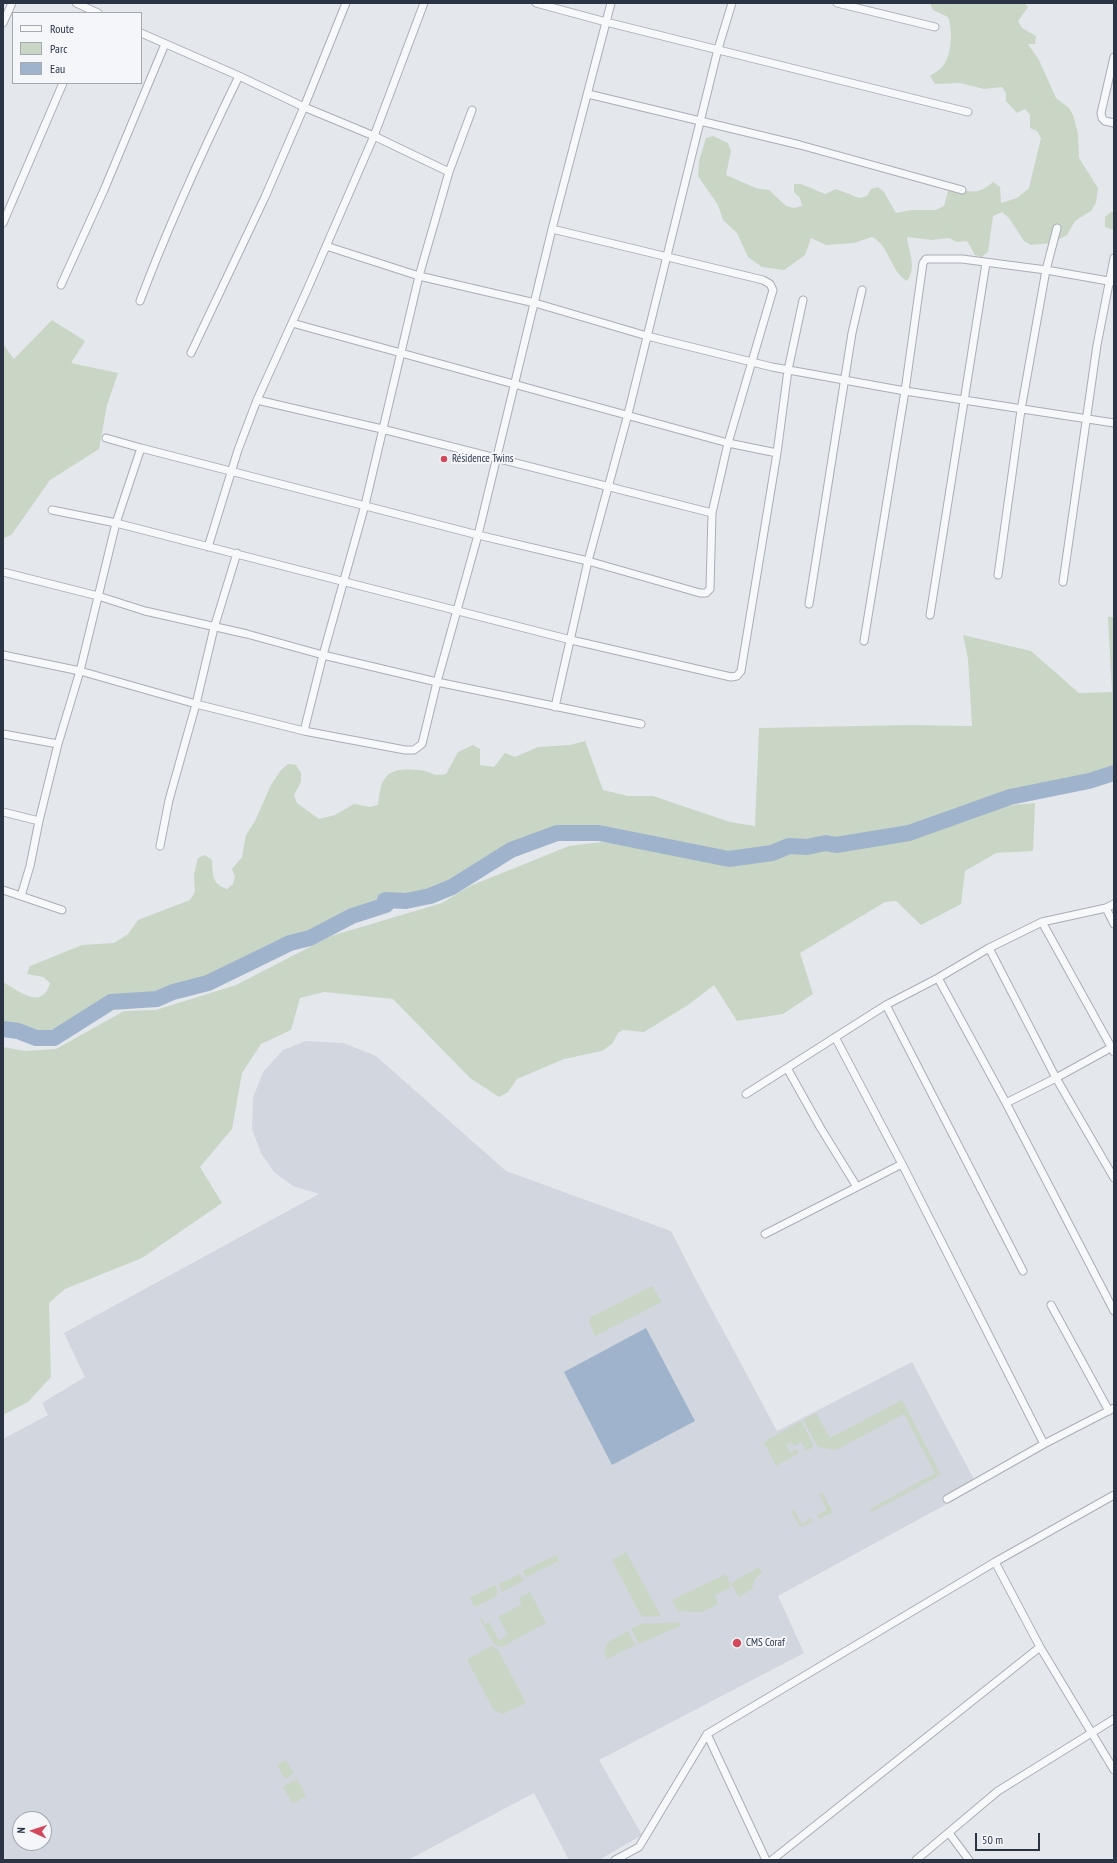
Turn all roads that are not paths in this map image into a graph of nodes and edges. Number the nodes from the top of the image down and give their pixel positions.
1 (12, 3) edge
2 (76, 3) edge
3 (346, 3) edge
4 (424, 3) edge
5 (536, 3) edge
6 (611, 3) edge
7 (732, 3) edge
8 (837, 3) edge
9 (94, 12) edge
10 (3, 22) edge
11 (606, 22) junction
12 (935, 27) dead end
13 (142, 33) edge
14 (165, 44) junction
15 (718, 49) junction
16 (1114, 57) edge
17 (239, 76) junction
18 (63, 84) edge
19 (588, 94) junction
20 (304, 107) junction
21 (472, 110) dead end
22 (968, 112) dead end
23 (700, 122) junction
24 (1114, 122) edge
25 (374, 136) junction
26 (450, 172) junction
27 (962, 190) dead end
28 (3, 223) edge
29 (1057, 228) dead end
30 (552, 229) junction
31 (326, 246) junction
32 (667, 258) junction
33 (1114, 258) edge
34 (986, 263) junction
35 (1046, 270) junction
36 (419, 276) junction
37 (1112, 281) edge
38 (61, 285) dead end
39 (862, 290) dead end
40 (803, 300) dead end
41 (140, 301) dead end
42 (535, 303) junction
43 (292, 323) junction
44 (647, 336) junction
45 (191, 353) dead end
46 (400, 354) junction
47 (752, 362) junction
48 (788, 370) junction
49 (844, 380) junction
50 (515, 383) junction
51 (905, 391) junction
52 (257, 400) junction
53 (964, 400) junction
54 (1021, 410) junction
55 (628, 414) junction
56 (1086, 419) junction
57 (1114, 423) edge
58 (382, 429) junction
59 (106, 438) dead end
60 (728, 443) junction
61 (141, 448) junction
62 (777, 453) junction
63 (496, 459) junction
64 (231, 471) junction
65 (608, 485) junction
66 (365, 505) junction
67 (52, 510) dead end
68 (712, 513) junction
69 (116, 523) junction
70 (478, 535) junction
71 (208, 547) junction
72 (237, 553) junction
73 (588, 561) junction
74 (3, 572) edge
75 (998, 575) dead end
76 (344, 581) junction
77 (1063, 582) dead end
78 (98, 596) junction
79 (810, 604) dead end
80 (456, 610) junction
81 (930, 615) dead end
82 (214, 628) junction
83 (571, 640) junction
84 (864, 641) dead end
85 (3, 655) edge
86 (323, 655) junction
87 (80, 671) junction
88 (436, 682) junction
89 (196, 704) junction
90 (555, 707) junction
91 (641, 724) dead end
92 (304, 731) junction
93 (3, 734) edge
94 (58, 744) junction
95 (3, 812) edge
96 (39, 821) junction
97 (160, 846) dead end
98 (3, 890) edge
99 (21, 896) junction
100 (1114, 904) edge
101 (1106, 908) junction
102 (62, 910) dead end
103 (1042, 922) junction
104 (1114, 924) edge
105 (989, 948) junction
106 (938, 978) junction
107 (886, 1006) junction
108 (835, 1037) junction
109 (1113, 1048) edge
110 (787, 1068) junction
111 (1056, 1078) junction
112 (746, 1094) dead end
113 (1006, 1103) junction
114 (902, 1164) junction
115 (1114, 1178) edge
116 (857, 1187) junction
117 (765, 1234) dead end
118 (1023, 1270) dead end
119 (1051, 1305) dead end
120 (1114, 1311) edge
121 (1111, 1409) edge
122 (1044, 1444) junction
123 (1114, 1494) edge
124 (947, 1499) dead end
125 (995, 1562) junction
126 (1040, 1647) junction
127 (1114, 1719) edge
128 (1091, 1732) junction
129 (707, 1734) junction
130 (1114, 1770) edge
131 (950, 1833) junction
132 (615, 1860) edge
133 (766, 1860) edge
134 (772, 1860) edge
135 (916, 1860) edge
136 (969, 1860) edge

1 - 10 street
2 - 9 street
3 - 20 street
4 - 25 street
5 - 11 street
6 - 11 street
7 - 15 street
8 - 12 street
11 - 15 street
11 - 19 street
13 - 14 street
14 - 17 street
14 - 38 street
15 - 22 street
15 - 23 street
16 - 24 street
17 - 20 street
17 - 41 street
18 - 28 street
19 - 23 street
19 - 30 street
20 - 25 street
20 - 45 street
21 - 26 street
23 - 27 street
23 - 32 street
25 - 26 street
25 - 31 street
26 - 36 street
29 - 35 street
30 - 32 street
30 - 42 street
31 - 36 street
31 - 43 street
32 - 44 street
32 - 47 street
33 - 37 street
34 - 35 street
34 - 51 street
34 - 53 street
35 - 37 street
35 - 54 street
36 - 42 street
36 - 46 street
37 - 56 street
39 - 49 street
40 - 48 street
42 - 44 street
42 - 50 street
43 - 46 street
43 - 52 street
44 - 47 street
44 - 55 street
46 - 50 street
46 - 58 street
47 - 48 street
47 - 60 street
48 - 49 street
48 - 62 street
49 - 51 street
49 - 79 street
50 - 55 street
50 - 63 street
51 - 53 street
51 - 84 street
52 - 58 street
52 - 64 street
53 - 54 street
53 - 81 street
54 - 56 street
54 - 75 street
55 - 60 street
55 - 65 street
56 - 57 street
56 - 77 street
58 - 63 street
58 - 66 street
59 - 61 street
60 - 62 street
60 - 68 street
61 - 64 street
61 - 69 street
62 - 83 street
63 - 65 street
63 - 70 street
64 - 66 street
64 - 71 street
65 - 68 street
65 - 73 street
66 - 70 street
66 - 76 street
67 - 69 street
68 - 73 street
69 - 71 street
69 - 78 street
70 - 73 street
70 - 80 street
71 - 72 street
72 - 76 street
72 - 82 street
73 - 83 street
74 - 78 street
76 - 80 street
76 - 86 street
78 - 82 street
78 - 87 street
80 - 83 street
80 - 88 street
82 - 86 street
82 - 89 street
83 - 90 street
85 - 87 street
86 - 88 street
86 - 92 street
87 - 89 street
87 - 94 street
88 - 90 street
88 - 92 street
89 - 92 street
89 - 97 street
90 - 91 street
93 - 94 street
94 - 96 street
95 - 96 street
96 - 99 street
98 - 99 street
99 - 102 street
100 - 101 street
101 - 103 street
101 - 104 street
103 - 105 street
103 - 109 street
105 - 106 street
105 - 111 street
106 - 107 street
106 - 113 street
107 - 108 street
107 - 118 street
108 - 110 street
108 - 114 street
109 - 111 street
110 - 112 street
110 - 116 street
111 - 113 street
111 - 115 street
113 - 120 street
114 - 116 street
114 - 122 street
116 - 117 street
119 - 121 street
121 - 122 street
122 - 124 street
123 - 125 street
125 - 126 street
125 - 129 street
126 - 128 street
126 - 134 street
127 - 128 street
128 - 130 street
128 - 131 street
129 - 132 street
129 - 133 street
131 - 135 street
131 - 136 street

